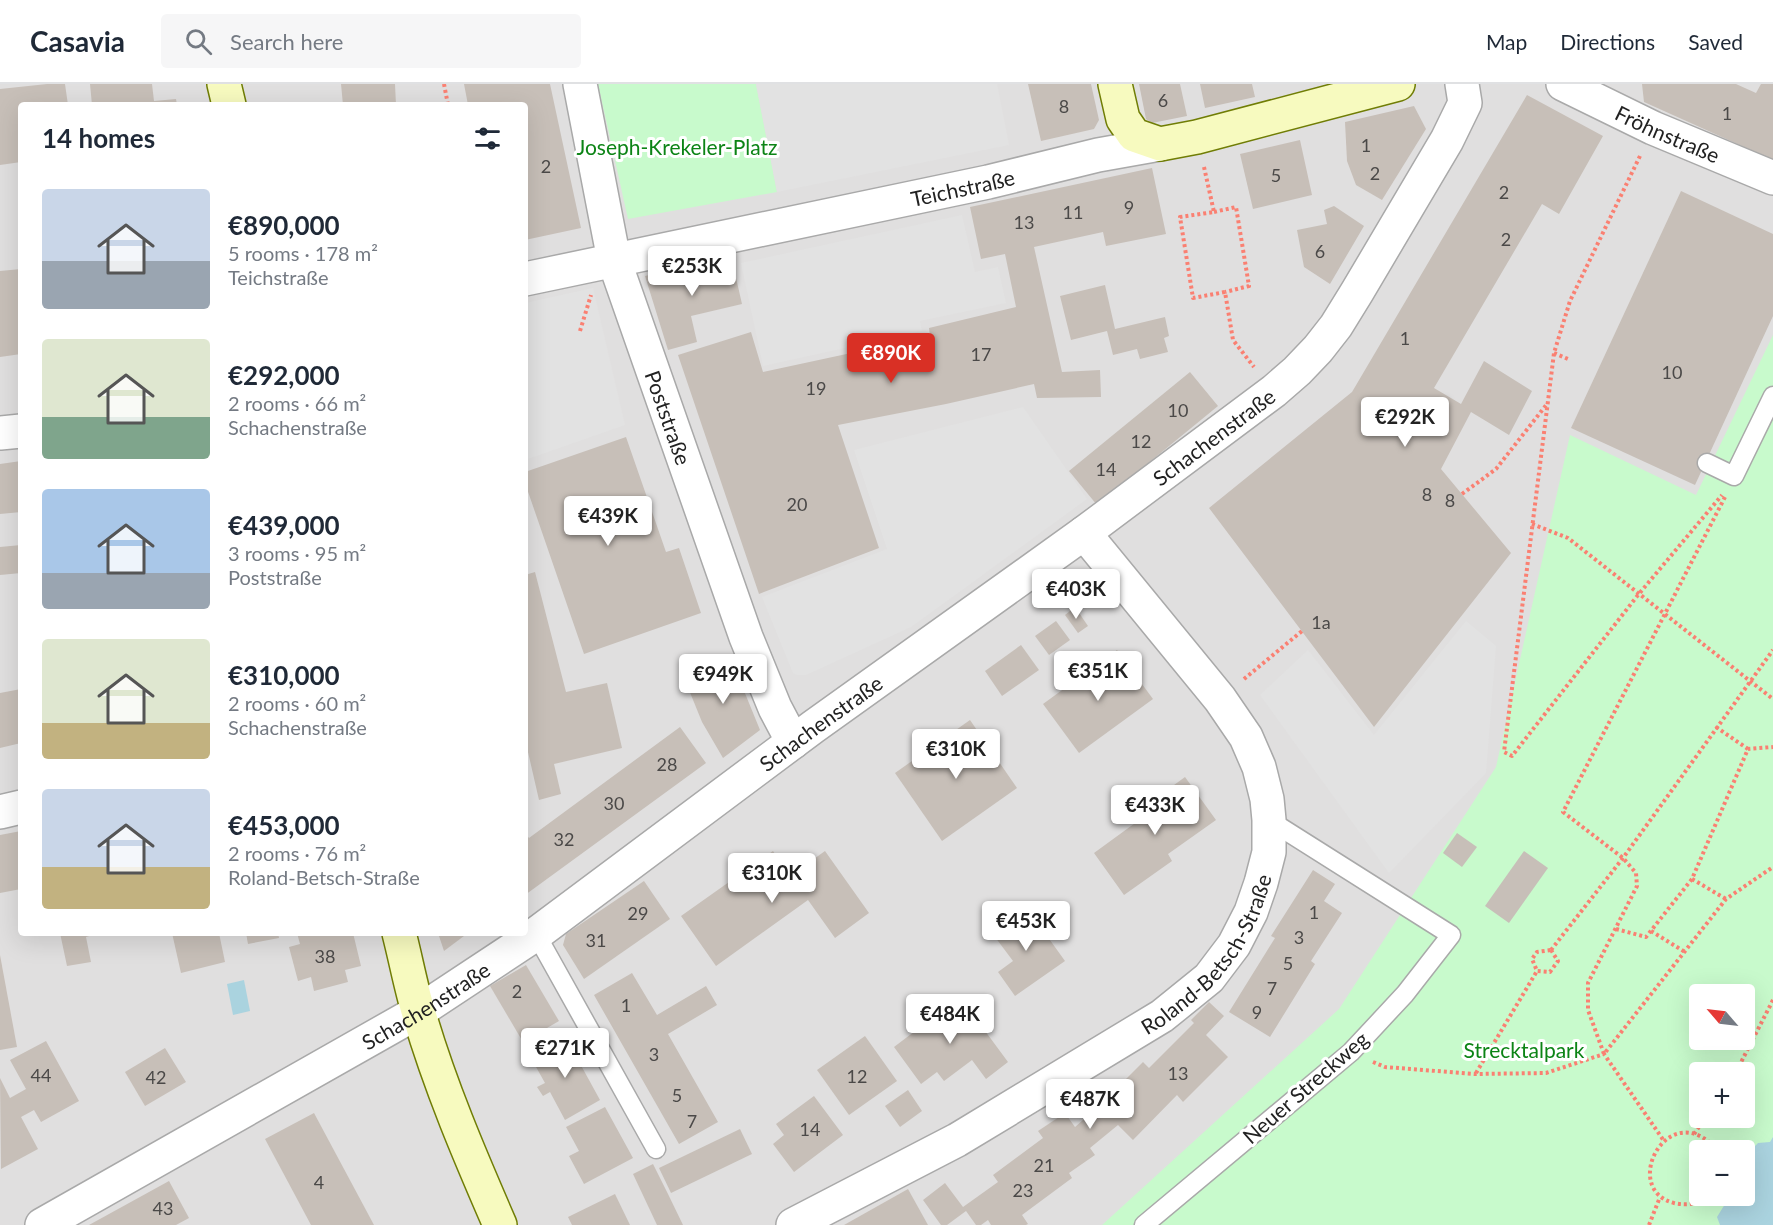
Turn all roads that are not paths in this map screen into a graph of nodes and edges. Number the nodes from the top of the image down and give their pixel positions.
1 (224, 84) edge
2 (580, 84) edge
3 (1115, 84) edge
4 (1398, 84) edge
5 (1462, 84) edge
6 (1563, 84) edge
7 (228, 102) edge
8 (1160, 144) junction
9 (1773, 178) edge
10 (614, 260) junction
11 (528, 278) edge
12 (1773, 396) edge
13 (18, 431) edge
14 (0, 433) edge
15 (1707, 464) dead end
16 (1084, 533) junction
17 (793, 742) junction
18 (18, 808) edge
19 (0, 812) edge
20 (1269, 820) junction
21 (536, 934) junction
22 (400, 936) edge
23 (418, 1012) junction
24 (656, 1149) dead end
25 (42, 1225) edge
26 (500, 1225) edge
27 (793, 1225) edge
28 (1144, 1225) edge

1 - 7 street
2 - 10 street, Poststraße
3 - 8 street
4 - 8 street, Teichstraße
5 - 16 street, Schachenstraße
6 - 9 street, Fröhnstraße
8 - 10 street, Teichstraße
10 - 11 street, Teichstraße
10 - 17 street, Poststraße
12 - 15 lane
13 - 14 street
16 - 17 street, Schachenstraße
16 - 20 street, Roland-Betsch-Straße
17 - 21 street, Schachenstraße
18 - 19 street
20 - 27 street, Roland-Betsch-Straße
20 - 28 lane, Neuer Streckweg
21 - 23 street, Schachenstraße
21 - 24 lane
22 - 23 street
23 - 25 street, Schachenstraße
23 - 26 street

